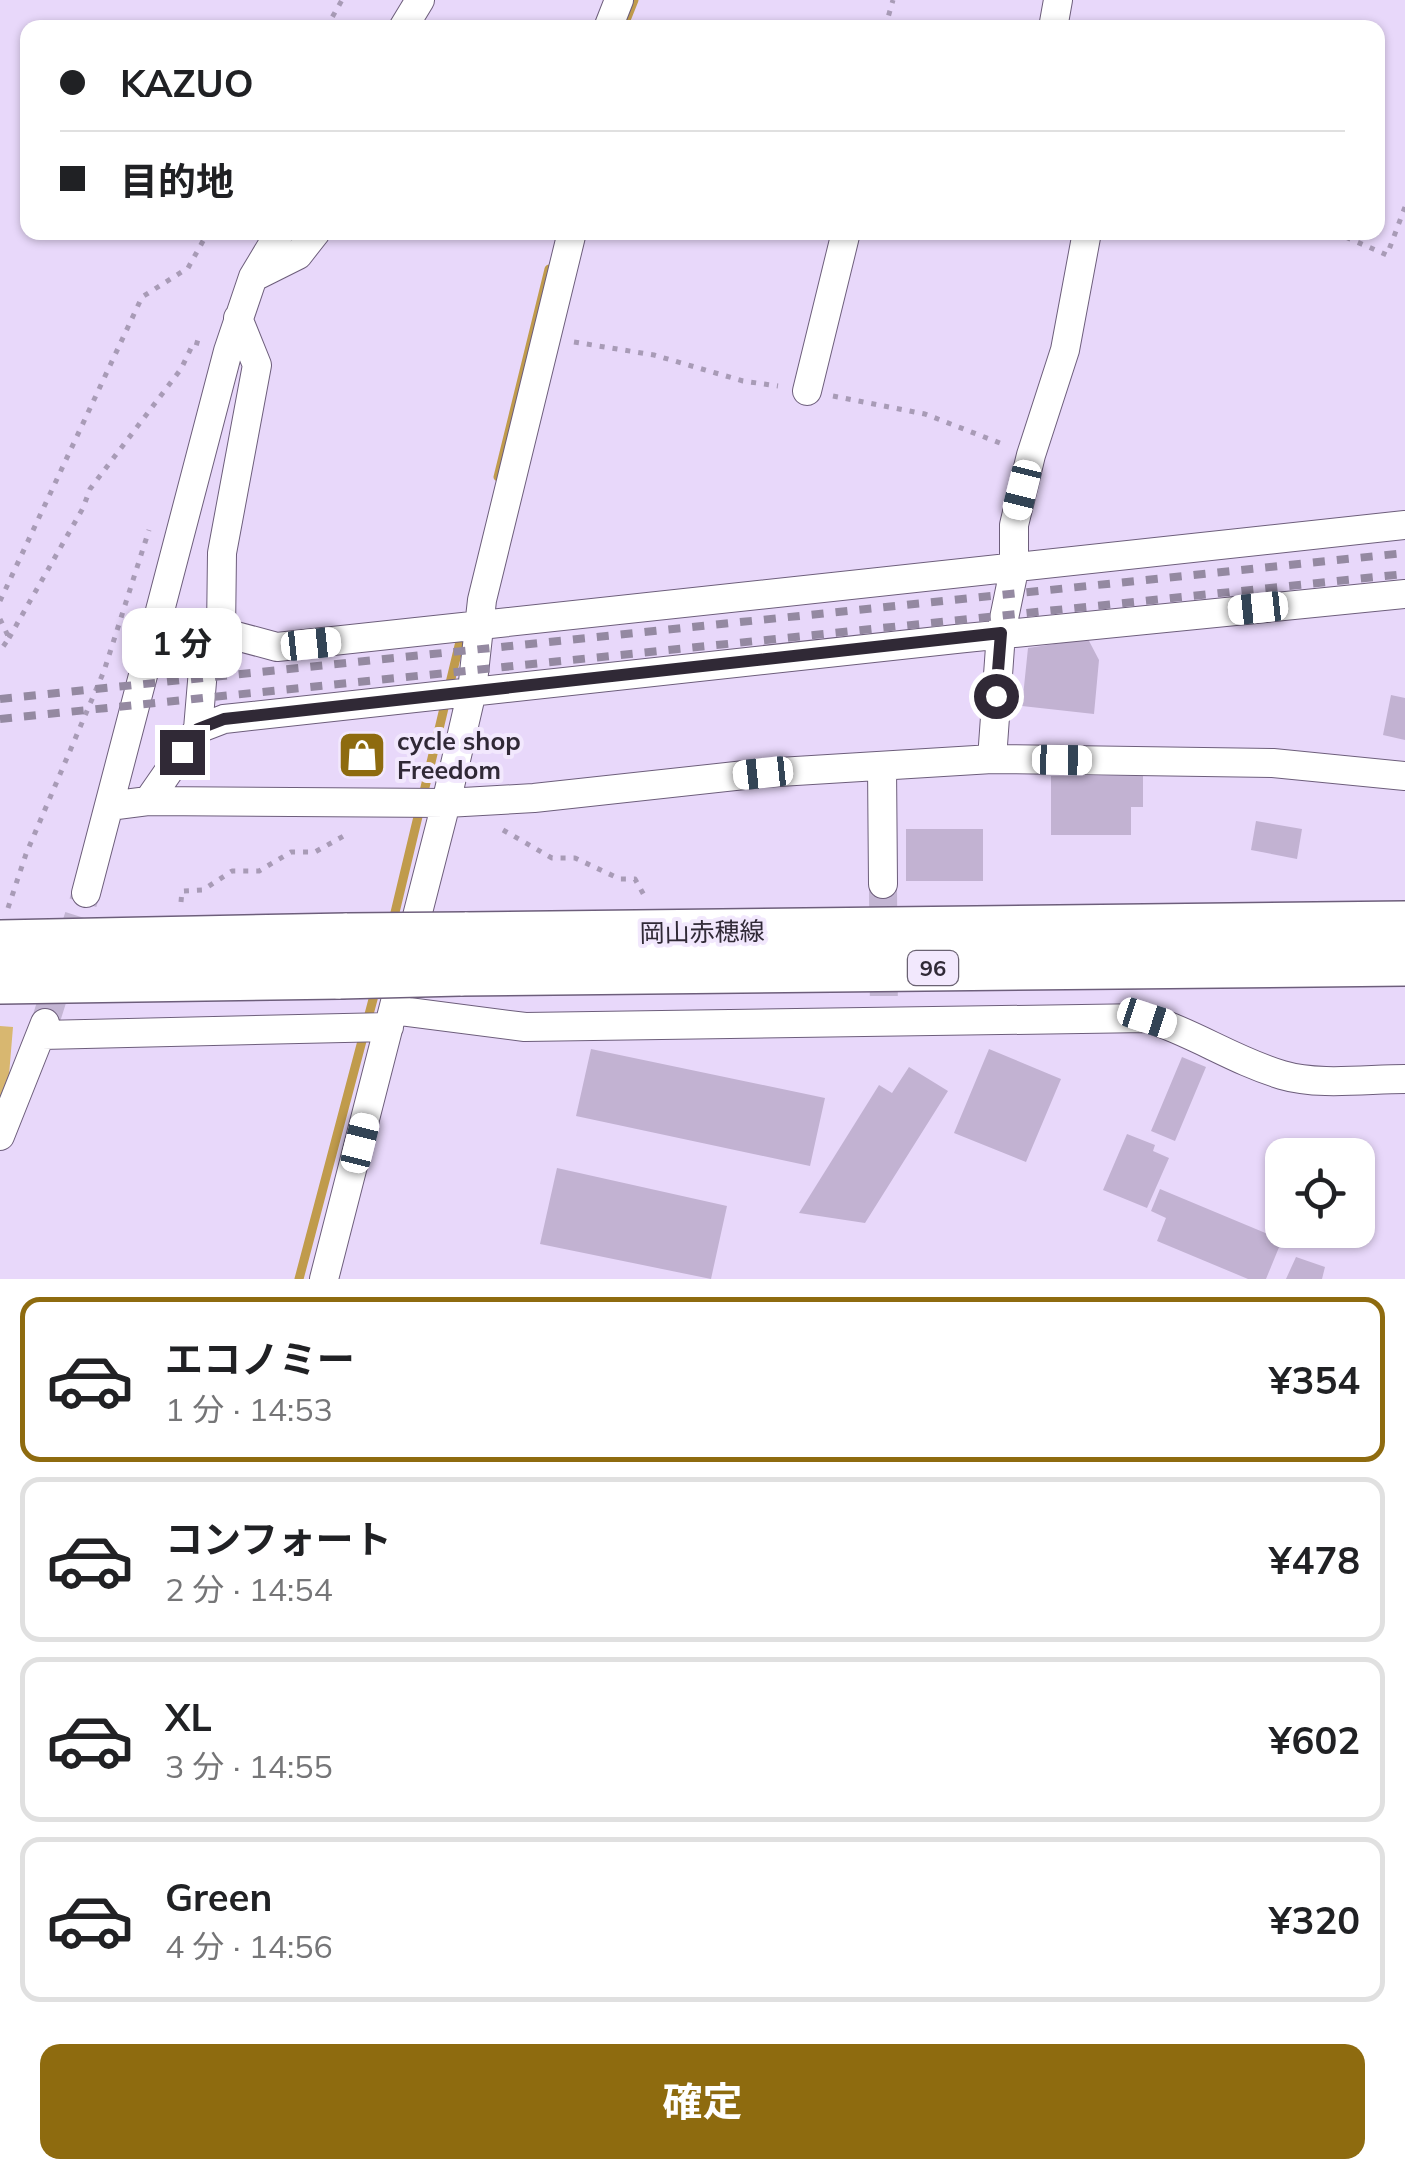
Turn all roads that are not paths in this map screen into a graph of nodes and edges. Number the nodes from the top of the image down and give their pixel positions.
1 (275, 240) edge
2 (310, 240) edge
3 (570, 240) edge
4 (844, 240) edge
5 (1086, 240) edge
6 (252, 278) junction
7 (238, 318) junction
8 (807, 391) dead end
9 (1405, 525) edge
10 (1014, 570) junction
11 (1405, 594) edge
12 (468, 627) junction
13 (221, 632) junction
14 (1001, 633) junction
15 (453, 693) junction
16 (198, 729) junction
17 (992, 759) junction
18 (882, 766) junction
19 (1405, 776) edge
20 (148, 800) junction
21 (428, 803) junction
22 (108, 806) junction
23 (883, 884) tunnel mouth
24 (86, 893) tunnel mouth
25 (1405, 924) edge
26 (3, 929) edge
27 (463, 954) junction
28 (344, 956) junction
29 (1405, 962) edge
30 (0, 980) edge
31 (379, 1023) junction
32 (1405, 1079) edge
33 (0, 1136) edge
34 (324, 1279) edge

1 - 6 street
2 - 6 street
3 - 12 street
4 - 8 street
5 - 10 street
6 - 7 street
7 - 13 street
7 - 22 street
9 - 10 street
10 - 12 street
10 - 14 street
11 - 14 street
12 - 13 street
12 - 15 street
13 - 16 street
14 - 15 street
14 - 17 street
15 - 16 street
15 - 21 street
16 - 20 street
17 - 18 street
17 - 19 street
18 - 21 street
18 - 23 street
20 - 21 street
20 - 22 street
21 - 31 street
22 - 24 street
25 - 27 main road, 岡山赤穂線 / 96
26 - 28 main road, 岡山赤穂線 / 96
27 - 28 main road, 岡山赤穂線 / 96, bridge
27 - 29 main road, 岡山赤穂線 / 96
28 - 30 main road, 岡山赤穂線 / 96
31 - 32 street
31 - 33 street
31 - 34 street

